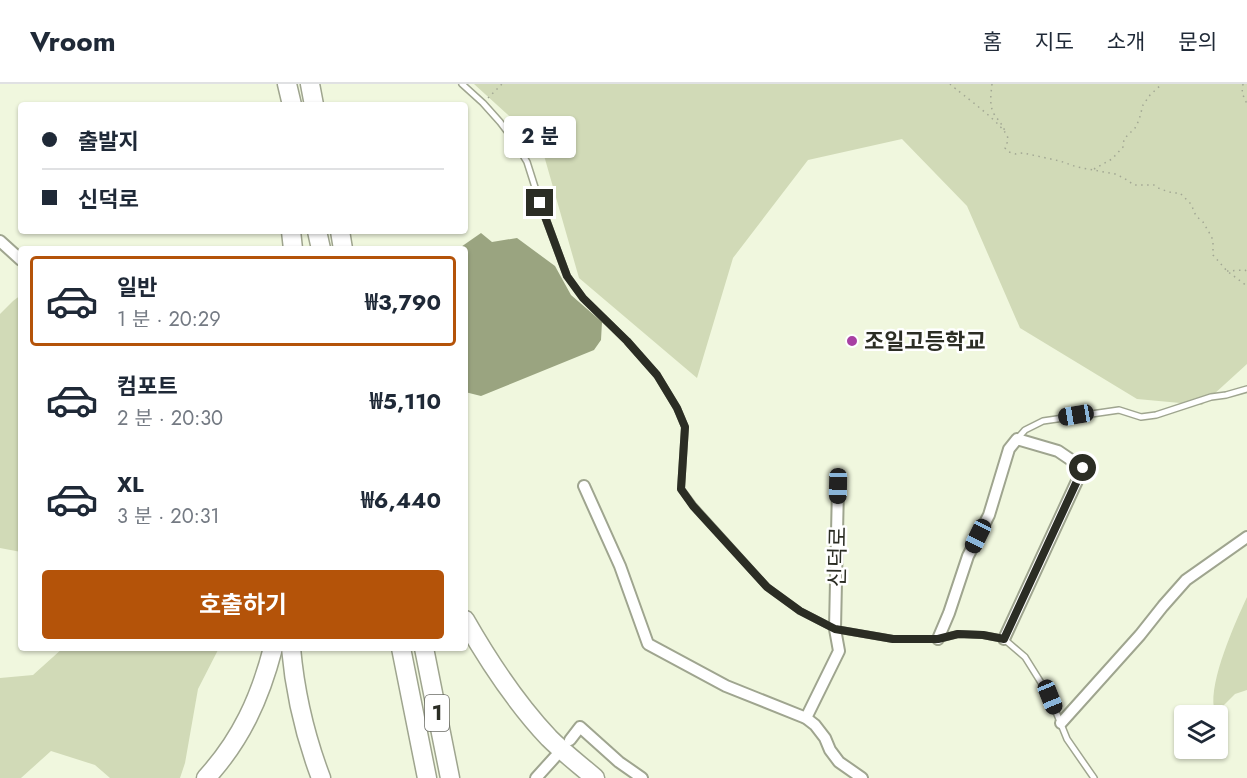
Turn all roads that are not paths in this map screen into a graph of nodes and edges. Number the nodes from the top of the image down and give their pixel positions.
1 (277, 84) edge
2 (287, 84) edge
3 (310, 84) edge
4 (462, 84) edge
5 (279, 102) edge
6 (291, 102) edge
7 (313, 102) edge
8 (0, 241) edge
9 (18, 257) edge
10 (1247, 389) edge
11 (1017, 439) junction
12 (584, 486) dead end
13 (838, 486) dead end
14 (1247, 537) edge
15 (468, 625) edge
16 (835, 629) junction
17 (938, 639) junction
18 (1004, 639) junction
19 (272, 651) edge
20 (291, 651) edge
21 (402, 651) edge
22 (425, 651) edge
23 (806, 718) junction
24 (1061, 723) junction
25 (570, 740) dead end
26 (555, 757) dead end
27 (206, 778) edge
28 (321, 778) edge
29 (427, 778) edge
30 (450, 778) edge
31 (536, 778) edge
32 (595, 778) edge
33 (642, 778) edge
34 (862, 778) edge
35 (1094, 778) edge

1 - 5 highway
2 - 6 highway
3 - 7 highway
4 - 16 lane, 신덕로
8 - 9 street
10 - 11 lane
11 - 17 street
11 - 18 street
12 - 23 street
13 - 16 street, 신덕로
14 - 24 street
15 - 32 highway
16 - 17 lane, 신덕로
16 - 23 street
17 - 18 lane, 신덕로
18 - 24 lane
19 - 27 highway
20 - 28 highway
21 - 29 highway, 1
22 - 30 highway, 1
23 - 34 street
24 - 35 lane
25 - 33 street
26 - 31 street

